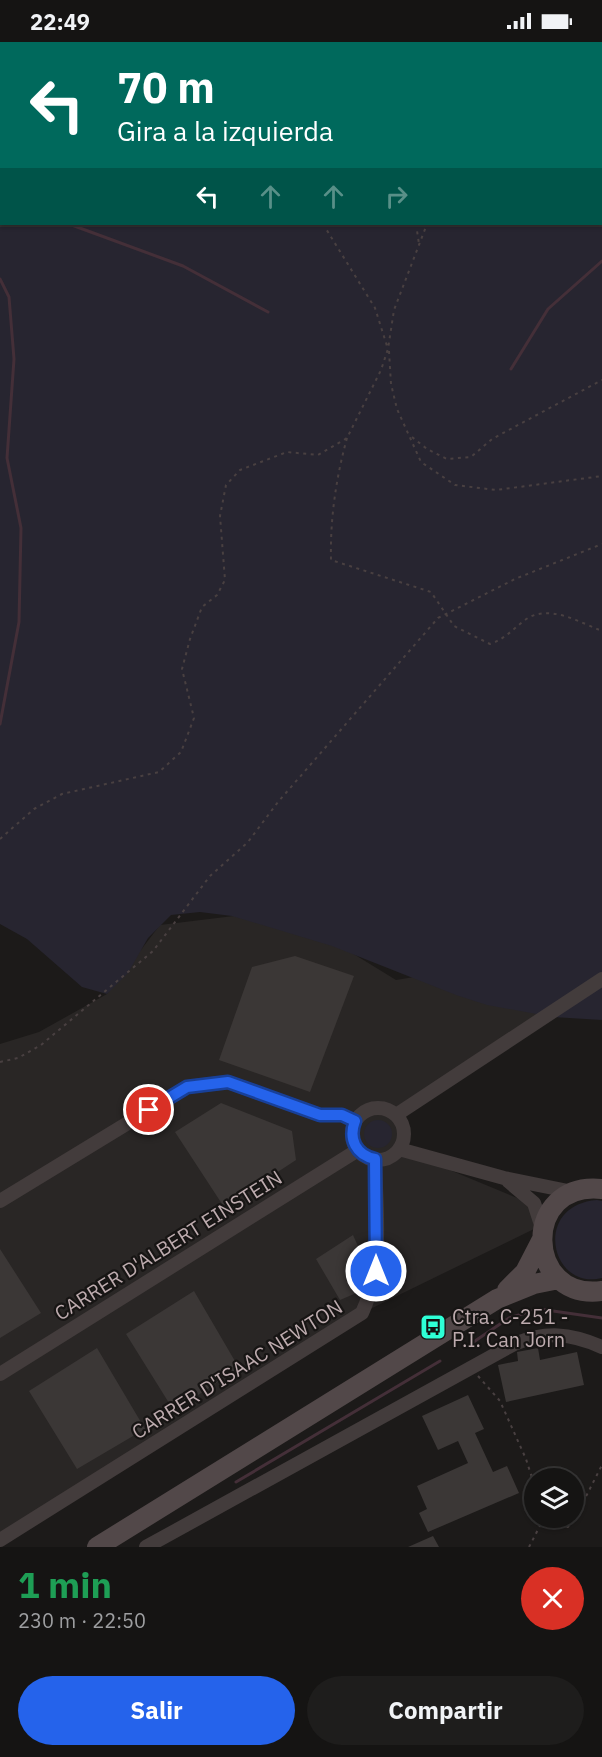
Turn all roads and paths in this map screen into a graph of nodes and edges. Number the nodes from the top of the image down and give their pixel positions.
1 (324, 225) edge
2 (416, 225) edge
3 (427, 225) edge
4 (419, 245) junction
5 (388, 349) junction
6 (602, 380) edge
7 (410, 435) junction
8 (348, 438) junction
9 (602, 476) edge
10 (602, 544) edge
11 (444, 615) junction
12 (602, 631) edge
13 (0, 839) edge
14 (602, 980) edge
15 (0, 1062) edge
16 (396, 1115) junction
17 (355, 1121) junction
18 (399, 1149) junction
19 (358, 1150) junction
20 (375, 1159) junction
21 (504, 1178) junction
22 (602, 1189) edge
23 (573, 1192) junction
24 (0, 1201) edge
25 (542, 1235) junction
26 (559, 1278) junction
27 (602, 1291) edge
28 (497, 1299) junction
29 (602, 1347) edge
30 (471, 1368) junction
31 (0, 1374) edge
32 (602, 1465) edge
33 (529, 1468) edge
34 (584, 1500) edge
35 (540, 1528) edge
36 (0, 1540) edge
37 (98, 1547) edge
38 (146, 1547) edge
39 (529, 1547) edge

1 - 5 path
2 - 4 path
3 - 4 path
4 - 5 path
5 - 7 path
5 - 8 path
6 - 7 path
7 - 9 path
8 - 11 path
8 - 13 path
10 - 11 path
11 - 12 path
11 - 15 path
14 - 16 street
16 - 17 street
16 - 18 street
17 - 19 street
17 - 24 street
18 - 20 street
18 - 21 street
19 - 20 street
19 - 31 street, CARRER D'ALBERT EINSTEIN
20 - 36 street, CARRER D'ISAAC NEWTON
21 - 23 street
21 - 25 street
22 - 23 main road
23 - 25 main road
25 - 26 main road
25 - 28 main road
26 - 27 main road
26 - 28 main road
28 - 37 main road
29 - 30 street
30 - 33 path
30 - 38 street
32 - 34 path
35 - 39 path

